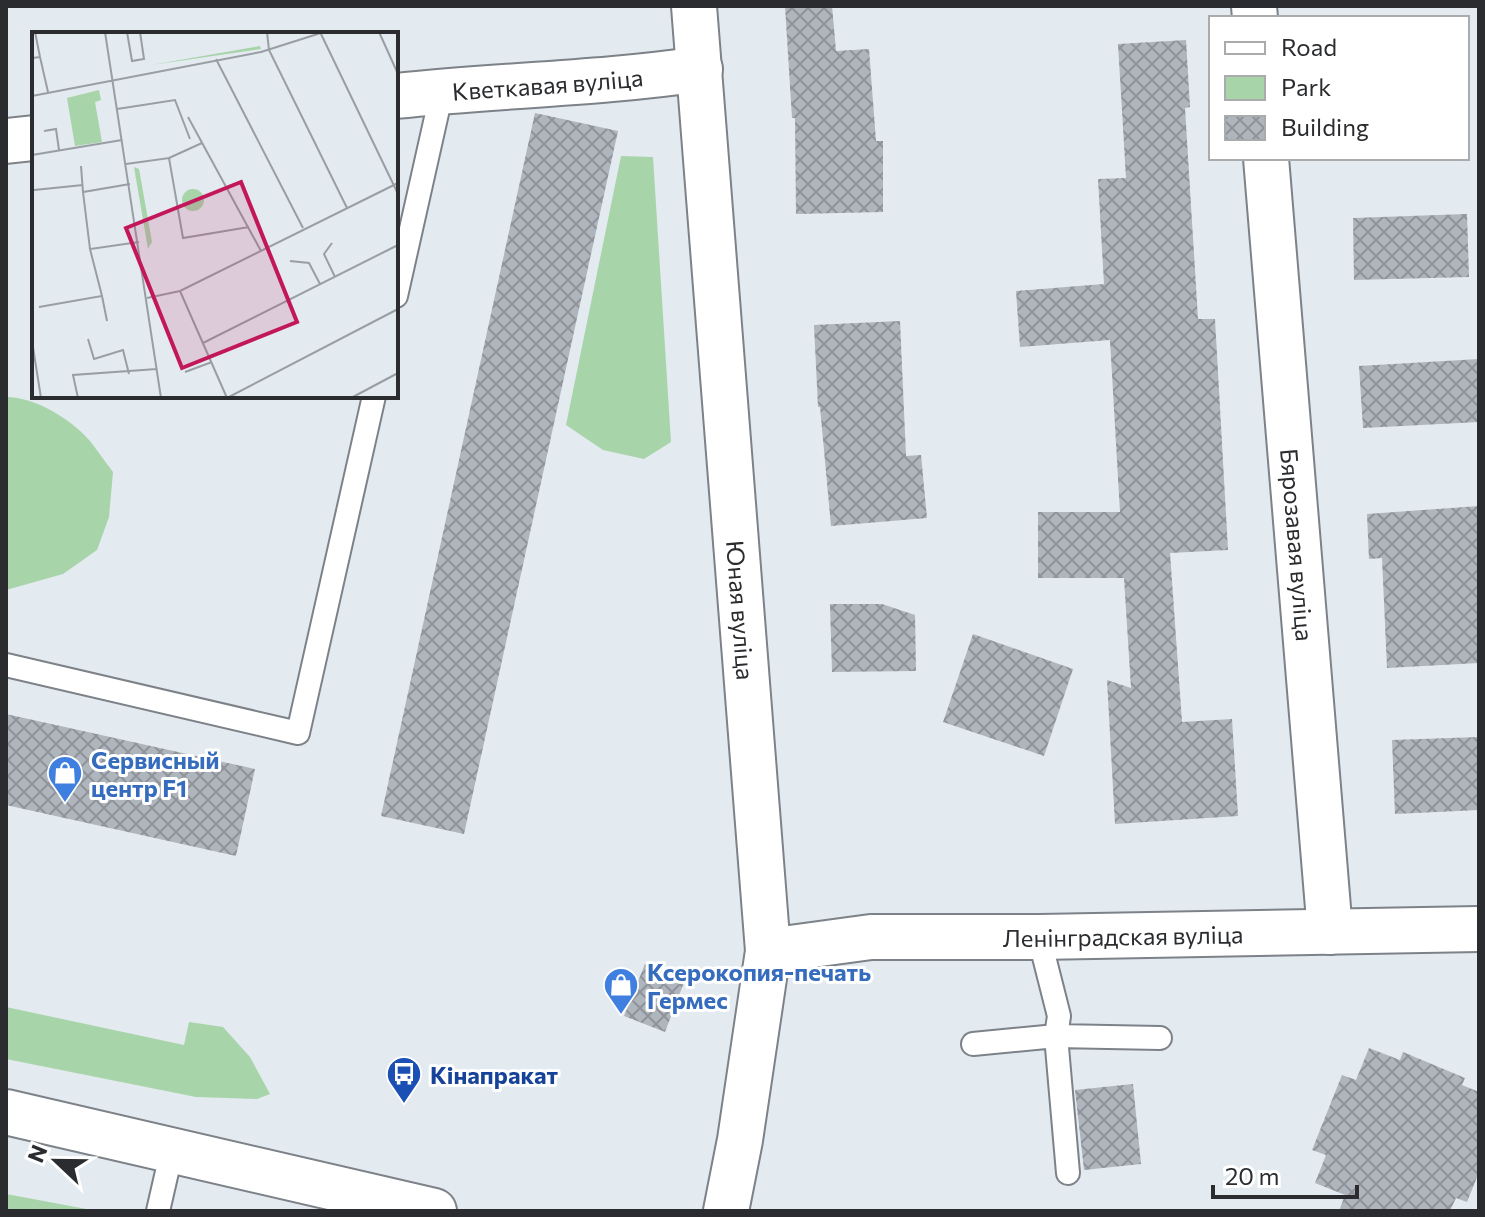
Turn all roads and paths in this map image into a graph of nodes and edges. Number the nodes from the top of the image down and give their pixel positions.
1 (694, 6) edge
2 (700, 69) junction
3 (442, 91) junction
4 (398, 96) edge
5 (32, 138) edge
6 (6, 141) edge
7 (1266, 160) edge
8 (398, 287) edge
9 (374, 398) edge
10 (6, 665) edge
11 (1479, 929) edge
12 (1330, 932) junction
13 (1039, 937) junction
14 (768, 951) junction
15 (1056, 1036) junction
16 (1160, 1038) dead end
17 (973, 1044) dead end
18 (6, 1112) edge
19 (172, 1150) junction
20 (1068, 1173) dead end
21 (158, 1211) edge
22 (434, 1211) edge
23 (726, 1211) edge

1 - 2 street, Юная вуліца
2 - 3 street, Кветкавая вуліца
2 - 14 street, Юная вуліца
3 - 4 street, Кветкавая вуліца
3 - 8 lane
5 - 6 street
7 - 12 street, Бярозавая вуліца
9 - 10 lane
11 - 12 street, Ленінградская вуліца
12 - 13 street, Ленінградская вуліца
13 - 14 street, Ленінградская вуліца
13 - 15 lane
14 - 23 street, Юная вуліца
15 - 16 lane
15 - 17 lane
15 - 20 lane
18 - 19 street
19 - 21 lane
19 - 22 street

